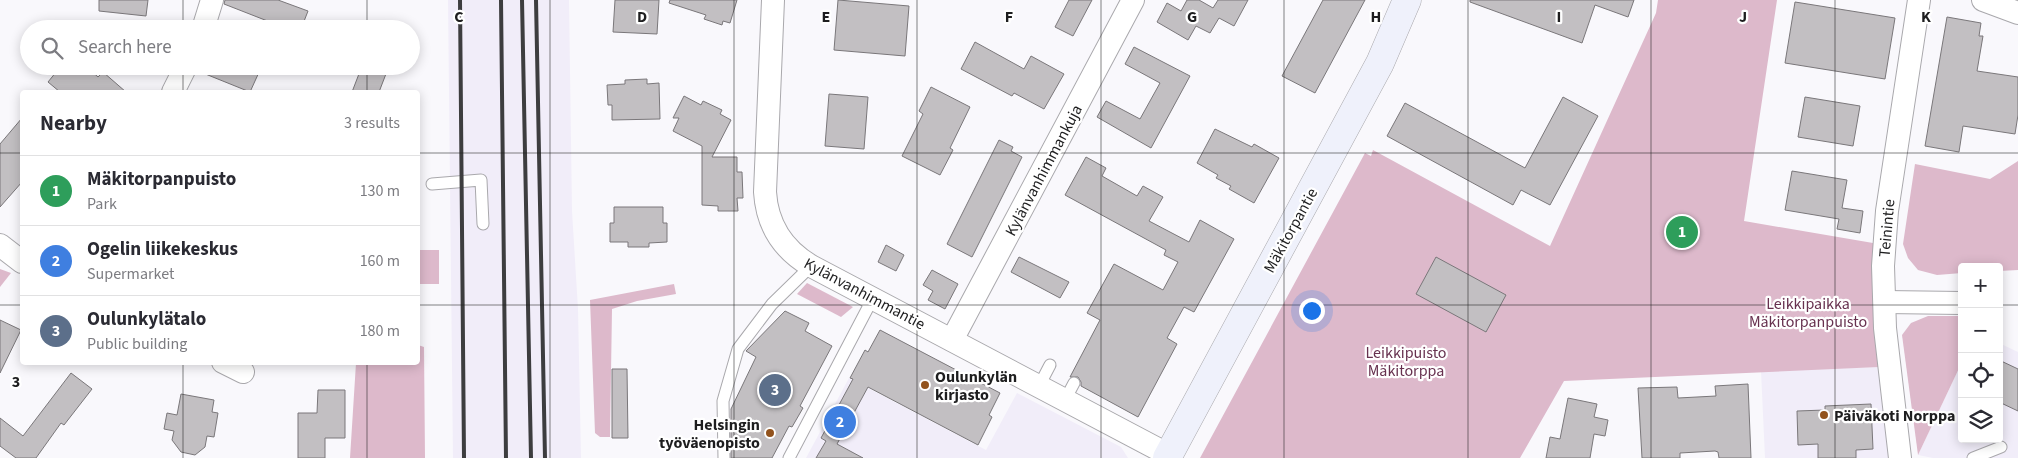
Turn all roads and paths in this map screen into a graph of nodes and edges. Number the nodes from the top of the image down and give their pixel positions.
1 (212, 0) edge
2 (773, 0) edge
3 (1133, 0) edge
4 (1407, 0) edge
5 (1919, 0) edge
6 (1982, 0) edge
7 (2018, 13) edge
8 (206, 20) edge
9 (182, 75) edge
10 (175, 90) edge
11 (432, 184) dead end
12 (483, 224) dead end
13 (0, 245) edge
14 (20, 260) edge
15 (811, 266) junction
16 (873, 298) junction
17 (1884, 302) junction
18 (1958, 303) edge
19 (952, 340) junction
20 (1050, 365) dead end
21 (1039, 386) junction
22 (2001, 447) dead end
23 (1168, 456) edge
24 (724, 458) edge
25 (789, 458) edge
26 (1901, 458) edge
27 (1973, 458) edge

1 - 8 street
2 - 15 street, Kylänvanhimmantie
3 - 19 street, Kylänvanhimmankuja
4 - 23 street, Mäkitorpantie
5 - 17 street, Teinintie
6 - 7 street
9 - 10 street
11 - 12 lane
13 - 14 street
15 - 16 street, Kylänvanhimmantie
15 - 24 lane
16 - 19 street, Kylänvanhimmantie
16 - 25 lane
17 - 18 street
17 - 26 street, Teinintie
19 - 21 street, Kylänvanhimmantie
20 - 21 lane
21 - 23 street, Kylänvanhimmantie
22 - 27 lane

